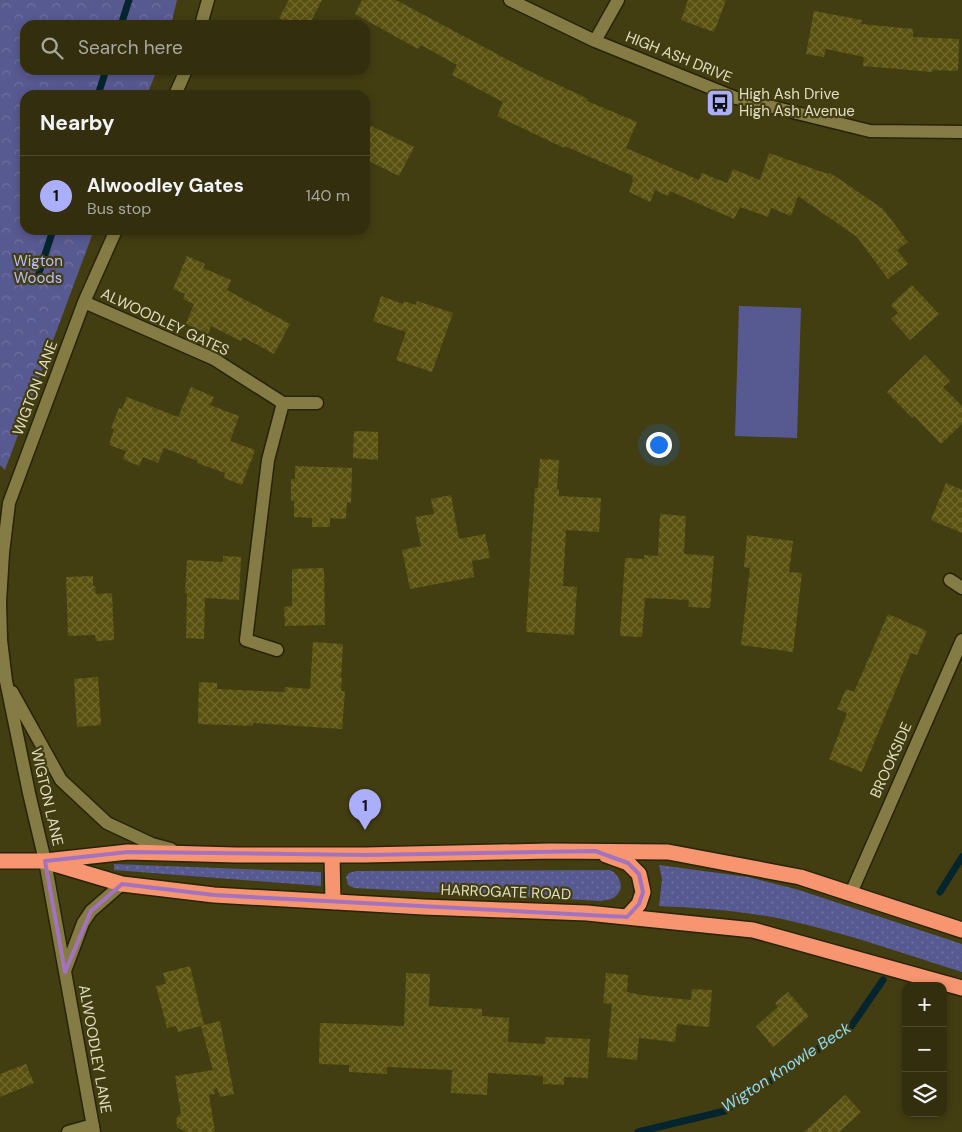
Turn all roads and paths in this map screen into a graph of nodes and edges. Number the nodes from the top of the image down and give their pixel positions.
1 (208, 0) edge
2 (510, 0) edge
3 (618, 0) edge
4 (202, 20) edge
5 (595, 41) junction
6 (184, 75) edge
7 (177, 90) edge
8 (962, 132) edge
9 (114, 235) edge
10 (84, 302) junction
11 (283, 403) junction
12 (317, 403) dead end
13 (4, 504) edge
14 (950, 580) dead end
15 (962, 588) edge
16 (962, 640) edge
17 (277, 650) dead end
18 (3, 682) edge
19 (595, 851) junction
20 (186, 854) junction
21 (332, 855) junction
22 (0, 861) edge
23 (45, 862) junction
24 (122, 884) junction
25 (850, 893) junction
26 (333, 902) junction
27 (627, 917) junction
28 (962, 930) edge
29 (65, 972) junction
30 (962, 988) edge
31 (93, 1129) edge
32 (68, 1132) edge

1 - 4 street
2 - 5 street, HIGH ASH DRIVE
3 - 5 street
5 - 8 street, HIGH ASH DRIVE
6 - 7 street
9 - 10 street, WIGTON LANE
10 - 11 street, ALWOODLEY GATES
10 - 13 street, WIGTON LANE
11 - 12 street
11 - 17 street
13 - 18 street, WIGTON LANE
14 - 15 street
16 - 25 street, BROOKSIDE
18 - 20 street, WIGTON LANE
18 - 23 street, WIGTON LANE
19 - 21 highway, HARROGATE ROAD
19 - 25 highway, HARROGATE ROAD
19 - 27 highway
20 - 21 highway, HARROGATE ROAD
20 - 23 highway, HARROGATE ROAD
21 - 26 highway
22 - 23 highway, HARROGATE ROAD
23 - 24 highway, HARROGATE ROAD
23 - 29 street, ALWOODLEY LANE
24 - 26 highway, HARROGATE ROAD
24 - 29 street, ALWOODLEY LANE
25 - 28 highway, HARROGATE ROAD
26 - 27 highway, HARROGATE ROAD
27 - 30 highway, HARROGATE ROAD
29 - 31 street, ALWOODLEY LANE
31 - 32 street

